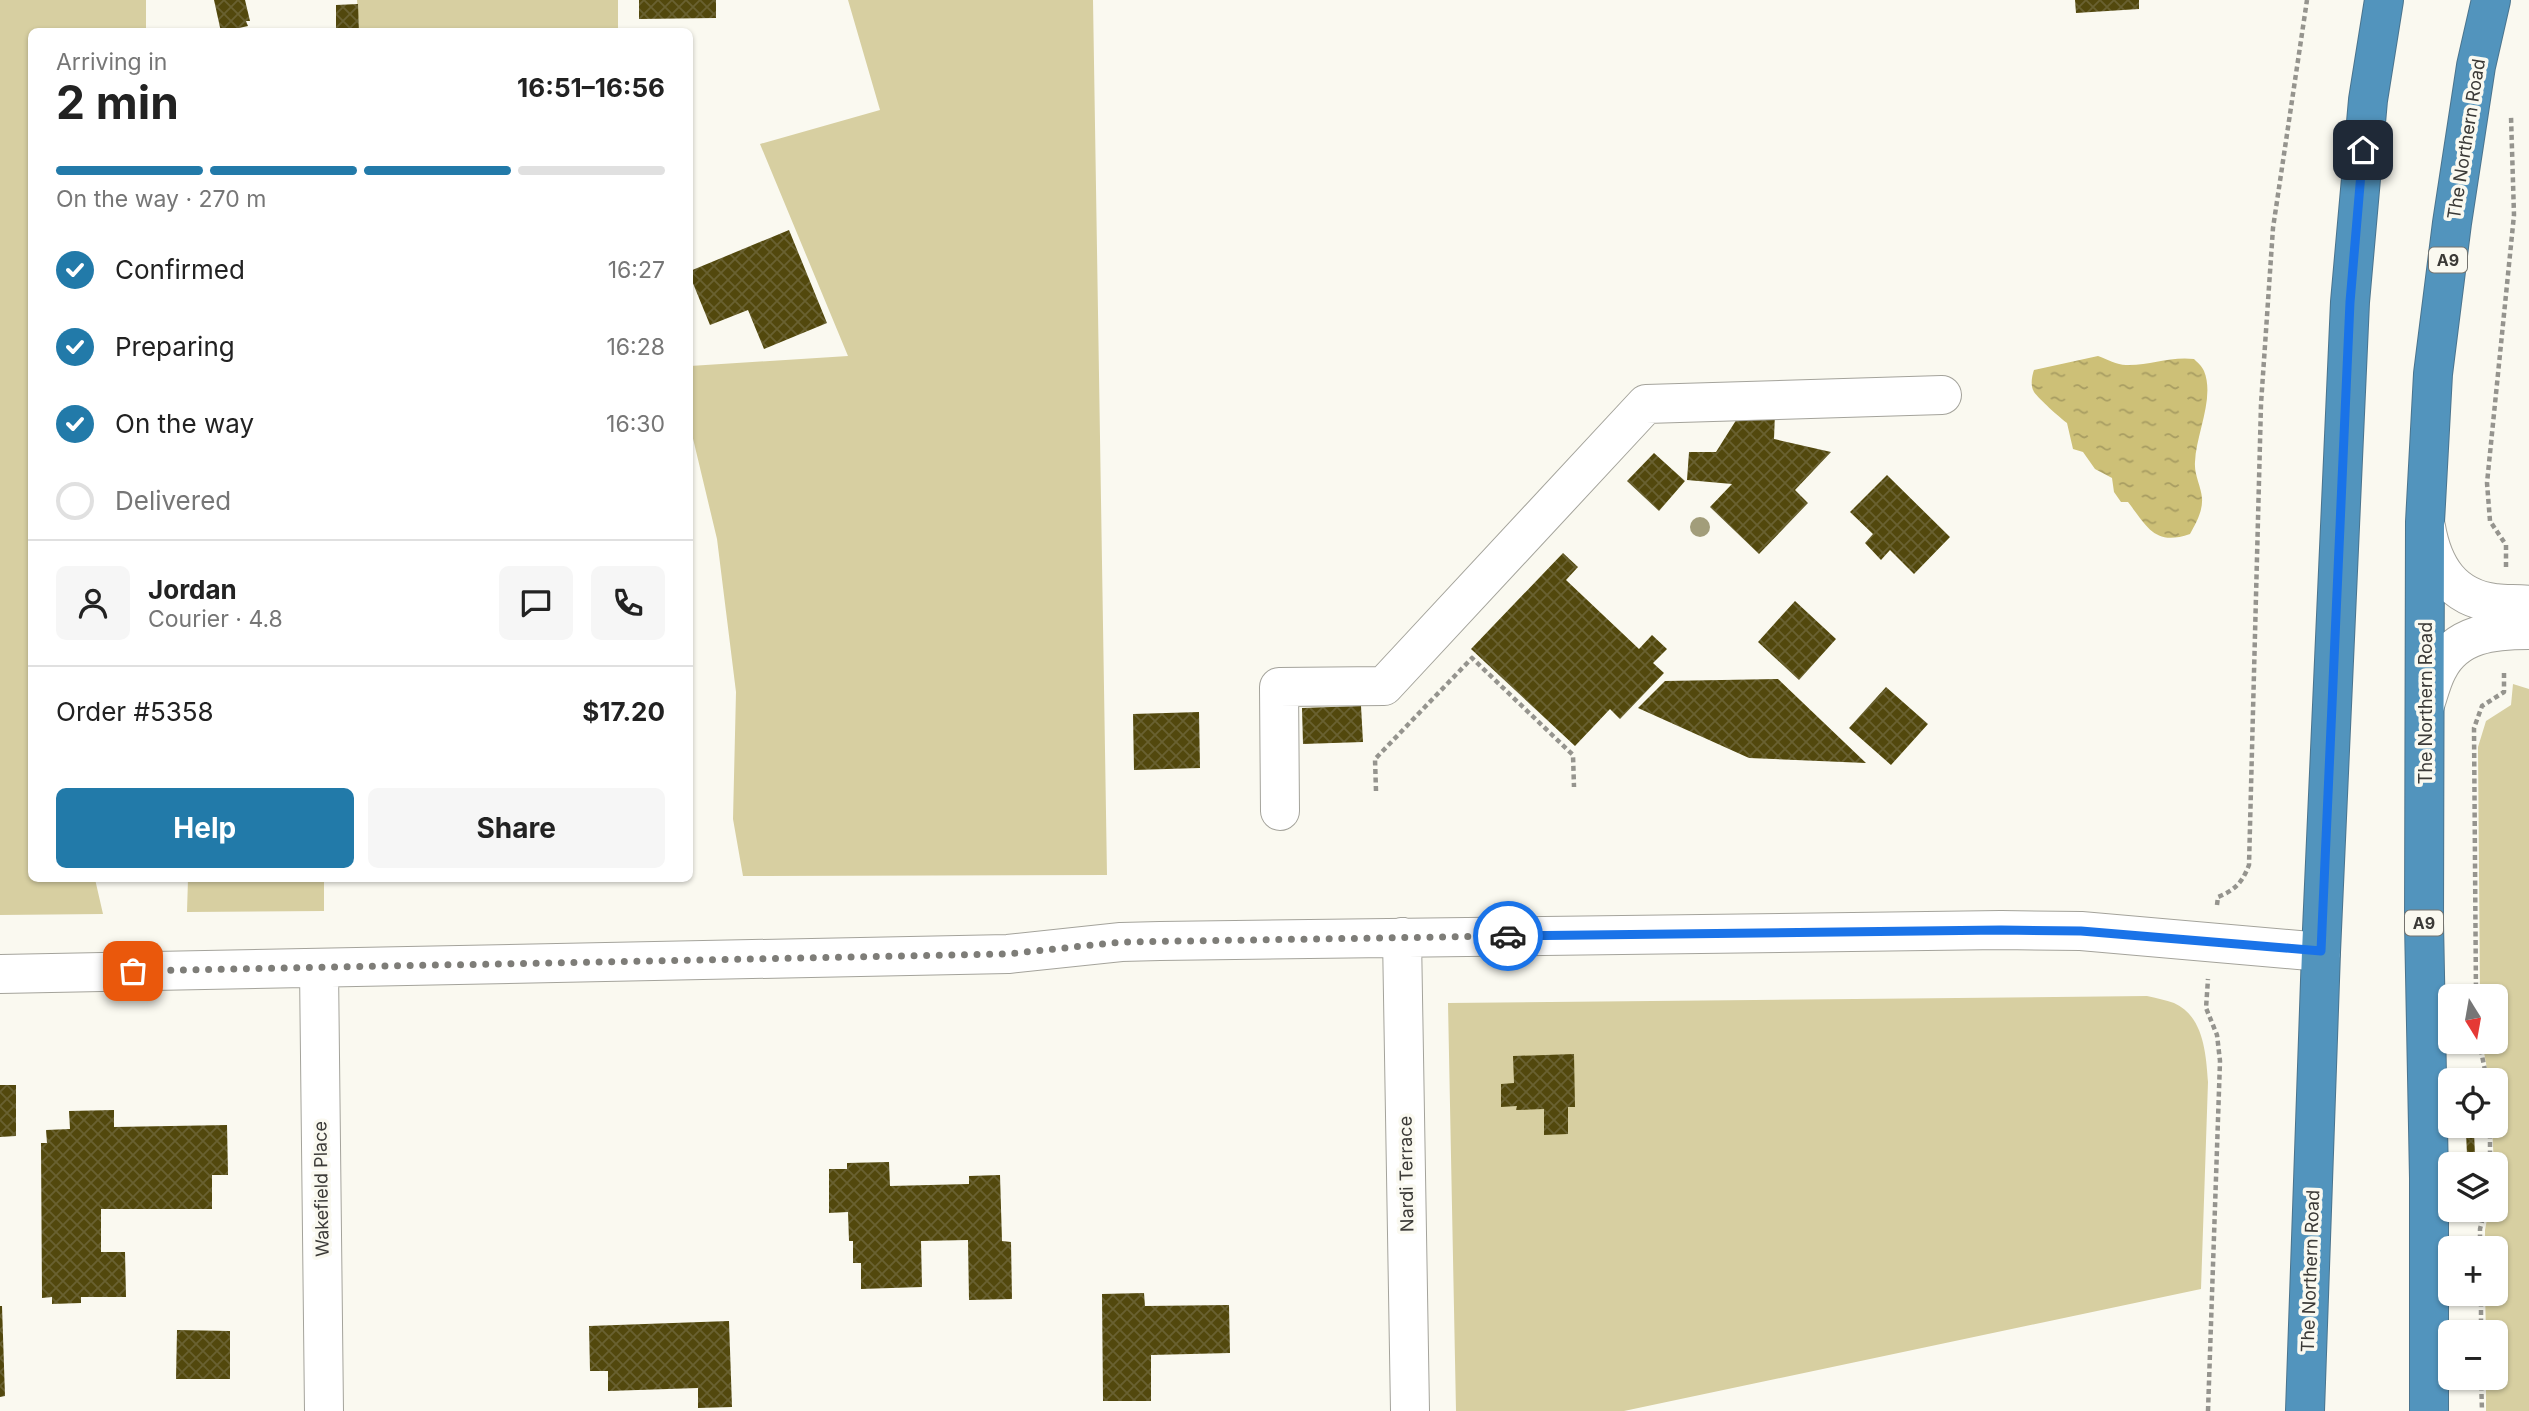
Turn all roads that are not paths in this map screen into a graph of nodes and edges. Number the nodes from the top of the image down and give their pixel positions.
1 (2384, 0) edge
2 (2491, 0) edge
3 (1942, 396) dead end
4 (2425, 522) junction
5 (2529, 605) edge
6 (2529, 630) edge
7 (2425, 705) junction
8 (1280, 811) dead end
9 (1402, 937) junction
10 (2321, 951) junction
11 (319, 968) junction
12 (0, 974) edge
13 (324, 1411) edge
14 (1410, 1411) edge
15 (2305, 1411) edge
16 (2429, 1411) edge

1 - 10 highway, The Northern Road
2 - 4 highway, The Northern Road / A9
3 - 8 street
4 - 5 street
4 - 7 highway, The Northern Road / A9
6 - 7 street
7 - 16 highway, The Northern Road / A9
9 - 10 street
9 - 11 street
9 - 14 street, Nardi Terrace
10 - 15 highway, The Northern Road
11 - 12 street
11 - 13 street, Wakefield Place

